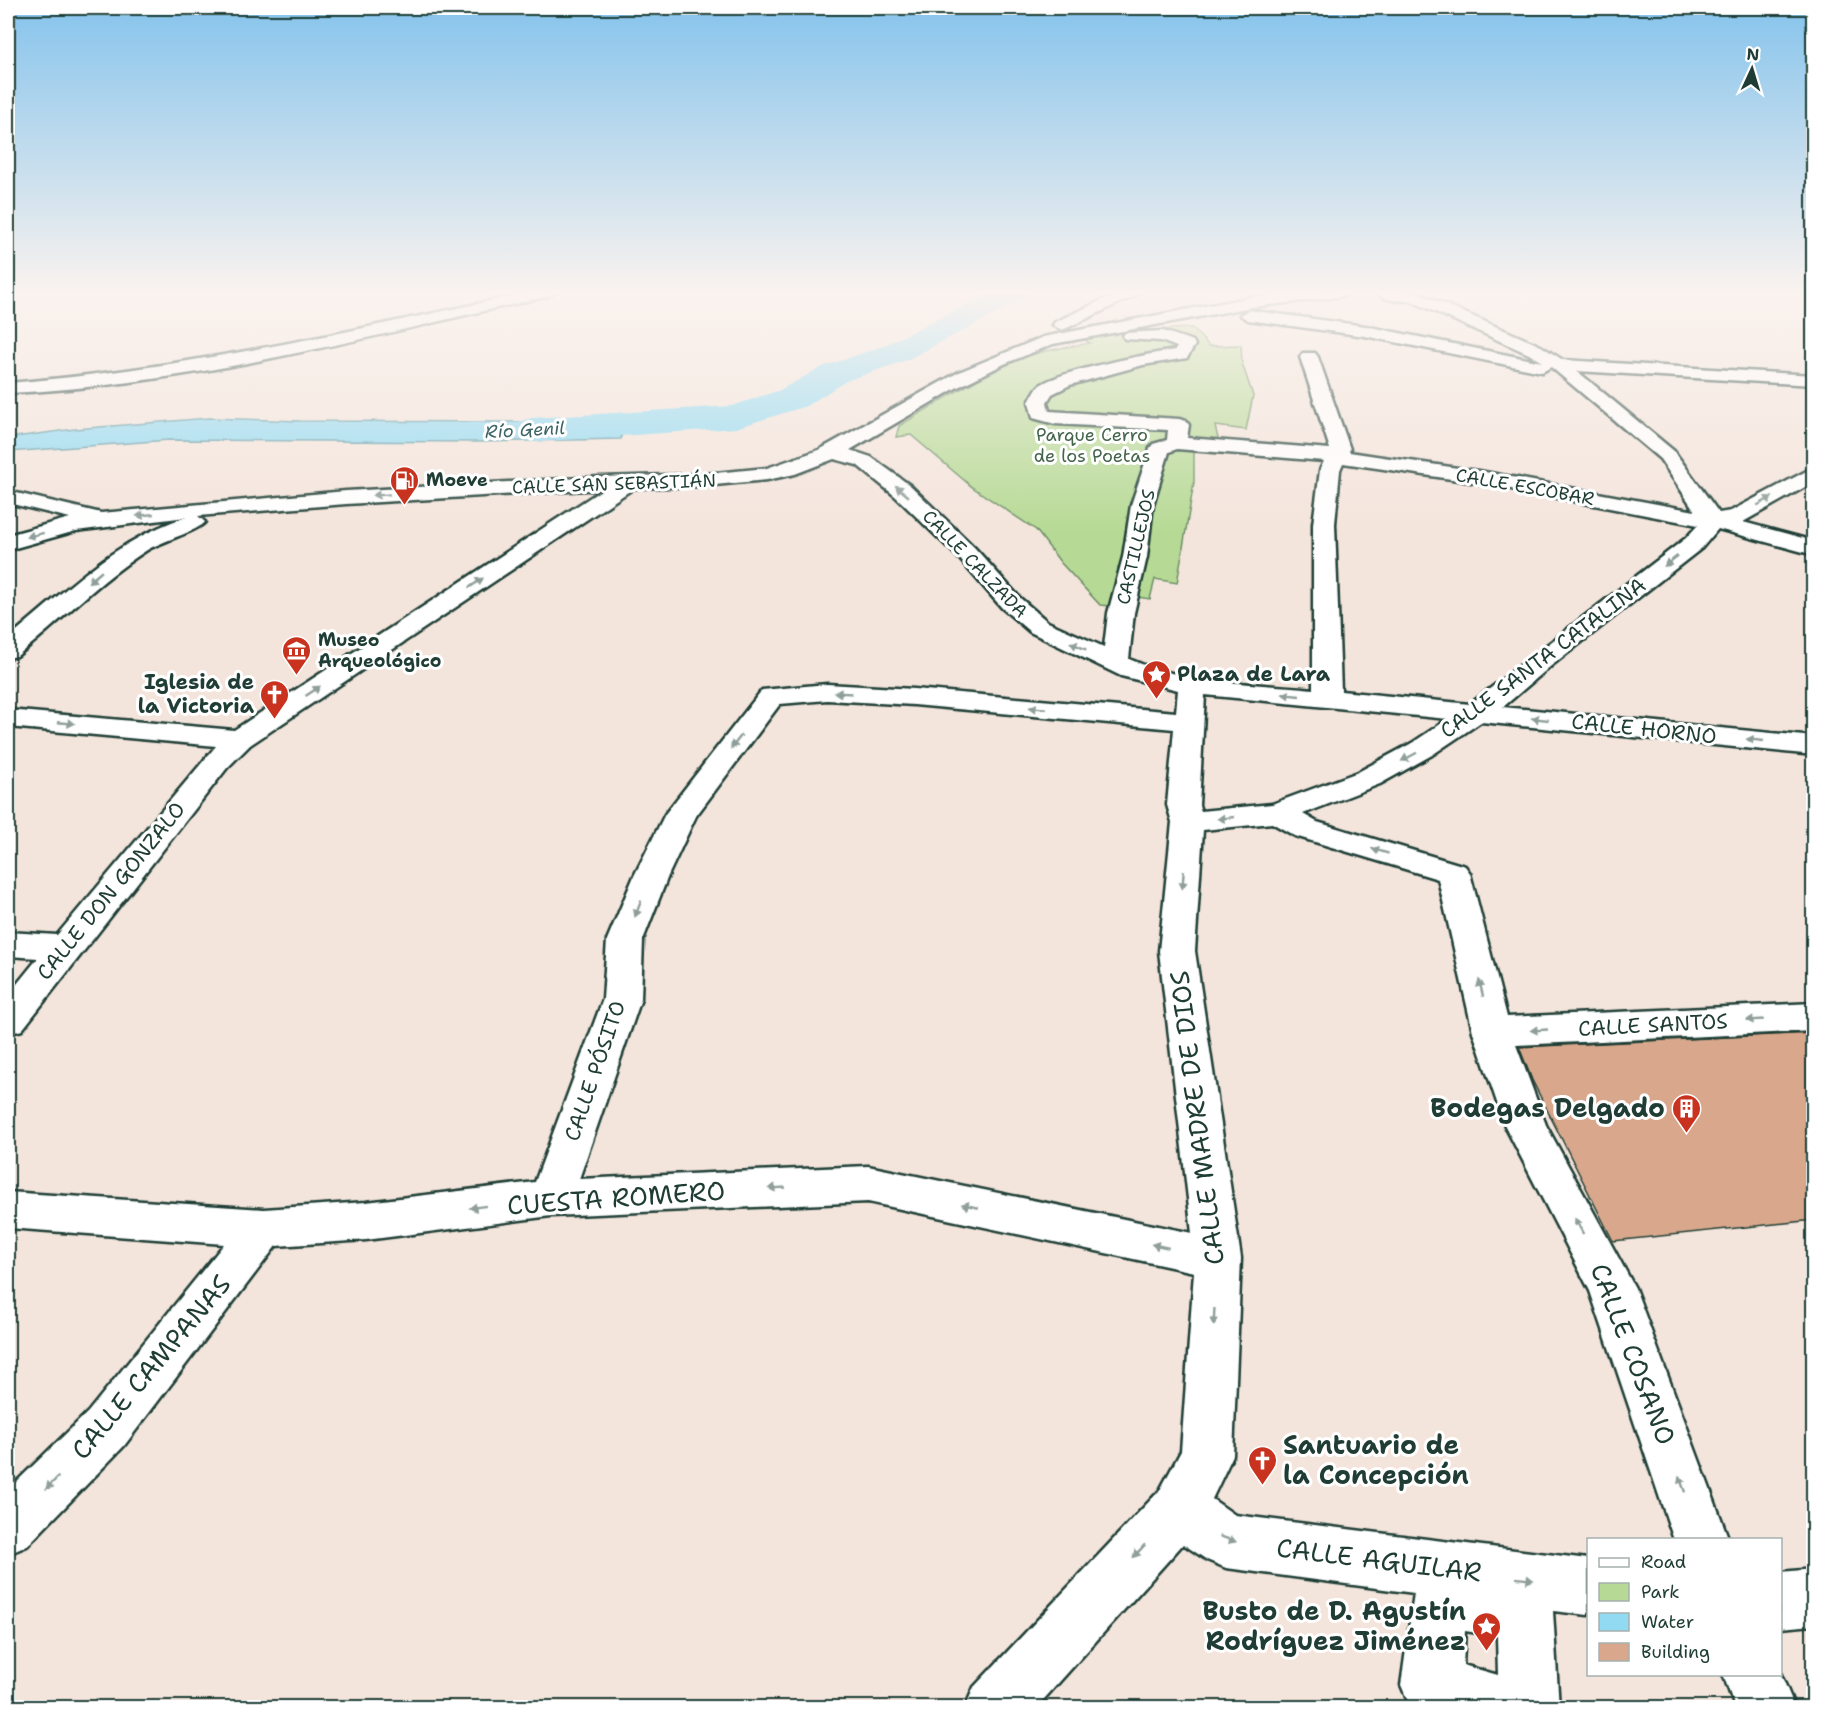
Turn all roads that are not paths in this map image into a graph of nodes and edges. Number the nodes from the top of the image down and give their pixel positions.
1 (163, 372) edge
2 (976, 372) edge
3 (1097, 372) edge
4 (1314, 372) edge
5 (1568, 372) edge
6 (1660, 372) edge
7 (1814, 380) edge
8 (8, 388) edge
9 (1176, 443) junction
10 (834, 452) junction
11 (1335, 457) junction
12 (1814, 473) edge
13 (628, 482) junction
14 (8, 497) edge
15 (283, 501) junction
16 (104, 520) junction
17 (1713, 521) junction
18 (8, 543) edge
19 (1814, 548) edge
20 (8, 650) edge
21 (1115, 663) junction
22 (1192, 685) junction
23 (1327, 699) junction
24 (1475, 713) junction
25 (8, 718) edge
26 (1189, 722) junction
27 (240, 739) junction
28 (1814, 746) edge
29 (1276, 813) junction
30 (1188, 822) junction
31 (8, 944) edge
32 (66, 948) junction
33 (1814, 1017) edge
34 (8, 1020) edge
35 (1492, 1032) junction
36 (551, 1198) junction
37 (8, 1210) edge
38 (264, 1228) junction
39 (1218, 1258) junction
40 (1179, 1509) junction
41 (8, 1527) edge
42 (1702, 1538) edge
43 (1587, 1587) edge
44 (1814, 1597) edge
45 (1782, 1600) edge
46 (1753, 1676) edge
47 (995, 1707) edge
48 (1508, 1707) edge
49 (1528, 1707) edge
50 (1765, 1707) edge

1 - 8 street
2 - 10 street, CALLE SAN SEBASTIÁN
3 - 9 street
4 - 11 street
5 - 17 street
6 - 7 street
9 - 11 street, CALLE ESCOBAR
9 - 21 street, CASTILLEJOS
10 - 13 street, CALLE SAN SEBASTIÁN
21 -> 10 street, CALLE CALZADA
11 - 17 street, CALLE ESCOBAR
11 - 23 street
17 -> 12 street
13 -> 15 street, CALLE SAN SEBASTIÁN
27 -> 13 street, CALLE DON GONZALO
14 - 16 street
15 -> 16 street, CALLE SAN SEBASTIÁN
15 -> 20 street
16 -> 18 street
17 - 19 street, CALLE ESCOBAR
17 -> 24 street, CALLE SANTA CATALINA
21 - 22 street, CALLE CALZADA
23 -> 22 street, CALLE CALZADA
22 - 26 street, CALLE MADRE DE DIOS
23 - 24 street, CALLE HORNO
28 -> 24 street, CALLE HORNO
24 -> 29 street, CALLE SANTA CATALINA
25 -> 27 street
26 - 30 street, CALLE MADRE DE DIOS
26 -> 36 street, CALLE PÓSITO
27 - 32 street, CALLE DON GONZALO
29 -> 30 street, CALLE SANTA CATALINA
35 -> 29 street, CALLE COSANO
30 -> 39 street, CALLE MADRE DE DIOS
31 - 32 street
32 - 34 street, CALLE DON GONZALO
33 -> 35 street, CALLE SANTOS
42 -> 35 street, CALLE COSANO
36 -> 38 street, CUESTA ROMERO
39 -> 36 street, CUESTA ROMERO
37 - 38 street, CUESTA ROMERO
38 -> 41 street, CALLE CAMPANAS
39 -> 40 street, CALLE MADRE DE DIOS
40 -> 43 street, CALLE AGUILAR
40 -> 47 street, CALLE MADRE DE DIOS
44 - 45 street
46 - 50 street
48 - 49 street

